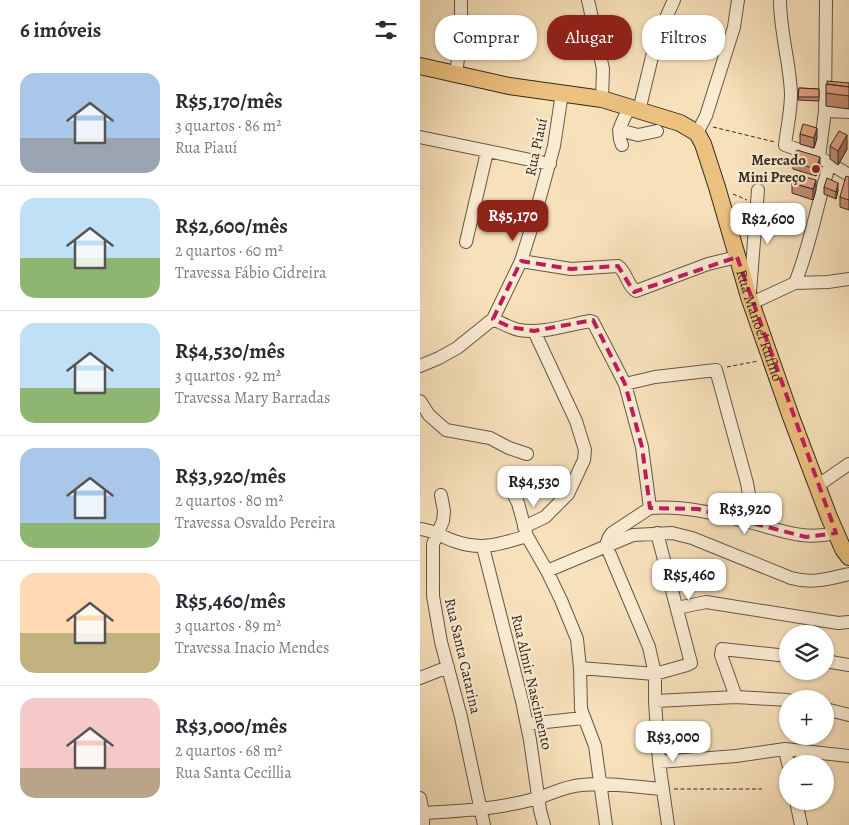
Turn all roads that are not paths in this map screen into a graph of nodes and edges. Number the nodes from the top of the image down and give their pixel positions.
1 (461, 0) edge
2 (588, 0) edge
3 (674, 0) edge
4 (738, 0) edge
5 (780, 0) edge
6 (826, 0) edge
7 (420, 66) edge
8 (456, 75) junction
9 (562, 94) junction
10 (602, 99) junction
11 (634, 109) junction
12 (824, 111) junction
13 (849, 112) edge
14 (700, 128) junction
15 (619, 130) junction
16 (657, 131) dead end
17 (420, 137) edge
18 (622, 144) dead end
19 (487, 152) junction
20 (825, 160) junction
21 (550, 164) junction
22 (849, 175) edge
23 (758, 190) dead end
24 (466, 242) dead end
25 (737, 257) junction
26 (521, 261) junction
27 (849, 279) edge
28 (795, 283) junction
29 (750, 300) junction
30 (493, 319) junction
31 (534, 331) junction
32 (420, 366) edge
33 (625, 384) junction
34 (420, 401) edge
35 (527, 454) dead end
36 (849, 464) edge
37 (817, 486) junction
38 (513, 493) dead end
39 (441, 495) dead end
40 (650, 508) junction
41 (754, 523) junction
42 (420, 529) edge
43 (526, 532) junction
44 (438, 533) junction
45 (657, 533) junction
46 (836, 534) junction
47 (606, 545) junction
48 (483, 547) junction
49 (849, 557) edge
50 (547, 571) junction
51 (849, 574) edge
52 (677, 608) junction
53 (849, 622) edge
54 (779, 655) edge
55 (834, 662) edge
56 (849, 665) edge
57 (448, 667) junction
58 (580, 668) junction
59 (655, 674) junction
60 (420, 678) edge
61 (736, 697) junction
62 (779, 699) edge
63 (655, 701) junction
64 (834, 711) edge
65 (849, 715) edge
66 (583, 718) junction
67 (527, 724) junction
68 (786, 750) junction
69 (787, 755) edge
70 (849, 756) edge
71 (659, 762) junction
72 (599, 783) junction
73 (663, 789) junction
74 (420, 798) edge
75 (538, 798) junction
76 (480, 810) junction
77 (798, 810) edge
78 (423, 819) edge
79 (484, 825) edge
80 (544, 825) edge
81 (606, 825) edge
82 (668, 825) edge
83 (802, 825) edge

1 - 8 street
2 - 10 street
3 - 11 street
4 - 14 street
5 - 20 street
6 - 12 street
7 - 8 main road
8 - 9 main road
9 - 10 main road
9 - 21 street, Rua Piauí
10 - 11 main road
11 - 14 main road
11 - 15 street
12 - 13 street
12 - 20 street
14 - 25 main road, Rua Manoel Rufino
15 - 16 street
15 - 18 street
17 - 19 street
19 - 21 street
19 - 24 street
20 - 22 street
20 - 28 street
21 - 26 street, Rua Piauí
23 - 29 street
25 - 26 street
25 - 29 main road, Rua Manoel Rufino
26 - 30 street, Rua Piauí
27 - 28 street
28 - 29 street
29 - 37 main road, Rua Manoel Rufino
30 - 31 street
30 - 32 street, Rua Piauí
31 - 33 street
31 - 43 street
33 - 40 street
33 - 41 street
34 - 35 street
36 - 37 street
37 - 46 main road, Rua Manoel Rufino
38 - 43 street
39 - 44 street, Rua Santa Catarina
40 - 41 street
40 - 47 street
41 - 46 street
42 - 44 street
43 - 48 street
43 - 50 street
44 - 48 street
44 - 57 street, Rua Santa Catarina
45 - 47 street
45 - 51 street
45 - 52 street
46 - 49 main road, Rua Manoel Rufino
47 - 50 street
47 - 59 street
48 - 67 street, Rua Almir Nascimento
50 - 58 street
52 - 53 street
52 - 59 street
54 - 61 street
55 - 56 street
57 - 60 street
57 - 76 street, Rua Santa Catarina
58 - 59 street
58 - 66 street
59 - 63 street
61 - 62 street
61 - 63 street
63 - 71 street
64 - 65 street
66 - 67 street
66 - 72 street
67 - 75 street, Rua Almir Nascimento
68 - 69 street
68 - 70 street
68 - 71 street
71 - 73 street
72 - 73 street
72 - 75 street
72 - 81 street
73 - 82 street
74 - 78 street
75 - 76 street
75 - 80 street, Rua Almir Nascimento
76 - 78 street
76 - 79 street, Rua Santa Catarina
77 - 83 street

